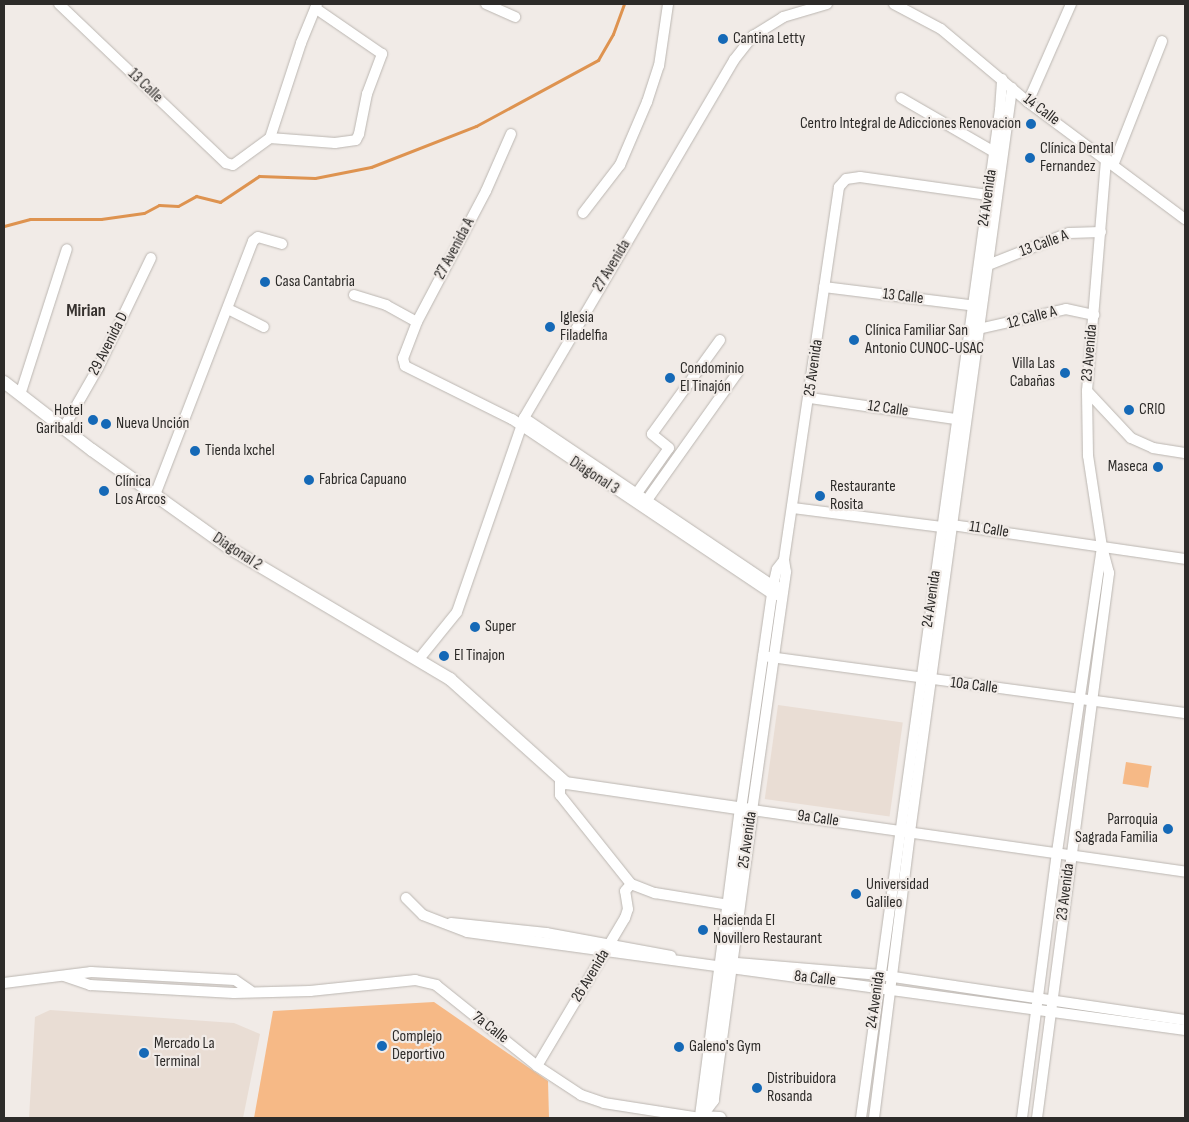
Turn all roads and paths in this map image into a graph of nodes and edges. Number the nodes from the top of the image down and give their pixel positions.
1 (59, 4) edge
2 (486, 4) edge
3 (668, 4) edge
4 (787, 4) edge
5 (827, 4) edge
6 (894, 4) edge
7 (1071, 4) edge
8 (316, 6) edge
9 (798, 8) edge
10 (516, 17) dead end
11 (1162, 41) dead end
12 (1002, 79) junction
13 (1012, 88) junction
14 (900, 98) dead end
15 (1028, 102) junction
16 (511, 134) dead end
17 (270, 138) junction
18 (994, 152) junction
19 (1110, 160) junction
20 (988, 195) junction
21 (583, 213) dead end
22 (1185, 219) edge
23 (1101, 232) junction
24 (282, 244) dead end
25 (67, 249) dead end
26 (151, 258) dead end
27 (988, 264) junction
28 (824, 287) junction
29 (354, 295) dead end
30 (977, 306) junction
31 (228, 309) junction
32 (1094, 314) junction
33 (417, 322) junction
34 (264, 327) dead end
35 (974, 330) junction
36 (720, 340) dead end
37 (403, 364) joint
38 (738, 372) dead end
39 (4, 382) edge
40 (1087, 391) junction
41 (20, 395) junction
42 (810, 398) junction
43 (962, 420) junction
44 (522, 422) junction
45 (63, 429) junction
46 (1185, 453) edge
47 (637, 493) junction
48 (155, 495) junction
49 (647, 500) junction
50 (793, 508) junction
51 (947, 526) junction
52 (1102, 547) junction
53 (1185, 559) edge
54 (778, 591) junction
55 (769, 656) junction
56 (419, 659) junction
57 (926, 680) junction
58 (1080, 699) junction
59 (1093, 700) junction
60 (480, 705) joint
61 (1185, 713) edge
62 (560, 779) junction
63 (747, 809) junction
64 (905, 831) junction
65 (1057, 852) junction
66 (1070, 854) junction
67 (1185, 872) edge
68 (631, 884) junction
69 (406, 898) dead end
70 (729, 905) junction
71 (608, 947) junction
72 (726, 965) junction
73 (880, 975) junction
74 (892, 976) junction
75 (4, 983) edge
76 (878, 986) junction
77 (890, 987) junction
78 (1037, 997) junction
79 (1053, 999) junction
80 (1035, 1008) junction
81 (1052, 1011) junction
82 (1185, 1020) edge
83 (1185, 1030) edge
84 (538, 1066) junction
85 (700, 1118) edge
86 (720, 1118) edge
87 (861, 1118) edge
88 (874, 1118) edge
89 (1022, 1118) edge
90 (1037, 1118) edge

1 - 17 street, 13 Calle
2 - 10 street
3 - 21 street
4 - 9 street
5 - 9 street
6 - 12 street, 14 Calle
7 - 15 street
8 - 17 street
8 - 17 street
9 - 44 street, 27 Avenida
11 - 19 street, 23 Avenida
12 - 13 street, 14 Calle
12 - 18 street, 24 Avenida
13 - 15 street, 14 Calle
13 - 27 street, 24 Avenida
14 - 18 street
15 - 19 street, 14 Calle
16 - 33 street, 27 Avenida A
18 - 20 street, 24 Avenida
19 - 22 street, 14 Calle
19 - 23 street, 23 Avenida
20 - 28 street, 25 Avenida
20 - 30 street, 24 Avenida
23 - 27 street, 13 Calle A
23 - 32 street, 23 Avenida
24 - 31 street
25 - 41 street
26 - 45 street, 29 Avenida D
27 - 30 street, 24 Avenida
28 - 30 street, 13 Calle
28 - 42 street, 25 Avenida
29 - 33 street
30 - 35 street, 24 Avenida
31 - 34 street
31 - 48 street
32 - 35 street, 12 Calle A
32 - 40 street, 23 Avenida
33 - 37 street, 27 Avenida A
35 - 43 street, 24 Avenida
36 - 47 street
37 - 44 street, Diagonal 3
38 - 49 street
39 - 41 main road, Diagonal 2
40 - 46 street
40 - 52 street, 23 Avenida
41 - 45 main road, Diagonal 2
42 - 43 street, 12 Calle
42 - 50 street, 25 Avenida
43 - 51 street, 24 Avenida
44 - 47 street, Diagonal 3
44 - 54 street, Diagonal 3
44 - 56 street, 27 Avenida
45 - 48 main road, Diagonal 2
47 - 49 street, Diagonal 3
48 - 56 main road, Diagonal 2
49 - 54 street, Diagonal 3
50 - 51 street, 11 Calle
50 - 54 street, 25 Avenida
51 - 52 street, 11 Calle
51 - 57 street, 24 Avenida
52 - 53 street, 11 Calle
52 - 58 street, 23 Avenida
52 - 59 street, 23 Avenida
54 - 55 street, 25 Avenida
55 - 57 street, 10a Calle
55 - 63 street, 25 Avenida
56 - 60 main road, Diagonal 2
57 - 58 street, 10a Calle
57 - 64 street, 24 Avenida
58 - 59 street, 10a Calle
58 - 65 street, 23 Avenida
59 - 61 street, 10a Calle
59 - 66 street, 23 Avenida
60 - 62 main road, 9a Calle
62 - 63 main road, 9a Calle
62 - 68 street
63 - 64 street, 9a Calle
63 - 70 main road, 25 Avenida
63 - 72 main road, 25 Avenida
64 - 65 street, 9a Calle
64 - 73 street, 24 Avenida
64 - 74 street, 24 Avenida
65 - 66 street, 9a Calle
65 - 78 street, 23 Avenida
66 - 67 street, 9a Calle
66 - 79 street, 23 Avenida
68 - 70 street
68 - 71 street, 26 Avenida
69 - 71 street, 8a Calle
70 - 72 main road, 25 Avenida
71 - 72 street, 8a Calle
71 - 84 street, 26 Avenida
72 - 73 street, 8a Calle
72 - 76 street, 8a Calle
72 - 85 main road, 25 Avenida
73 - 74 street, 8a Calle
73 - 76 street, 24 Avenida
74 - 77 street, 24 Avenida
74 - 78 street, 8a Calle
75 - 84 street, 7a Calle
76 - 77 street, 8a Calle
76 - 87 street, 24 Avenida
77 - 80 street, 8a Calle
77 - 88 street, 24 Avenida
78 - 79 street, 8a Calle
78 - 80 street, 23 Avenida
79 - 81 street, 23 Avenida
79 - 82 street, 8a Calle
80 - 81 street, 8a Calle
80 - 89 street, 23 Avenida
81 - 83 street, 8a Calle
81 - 90 street, 23 Avenida
84 - 85 street, 7a Calle
85 - 86 main road, 7a Calle

